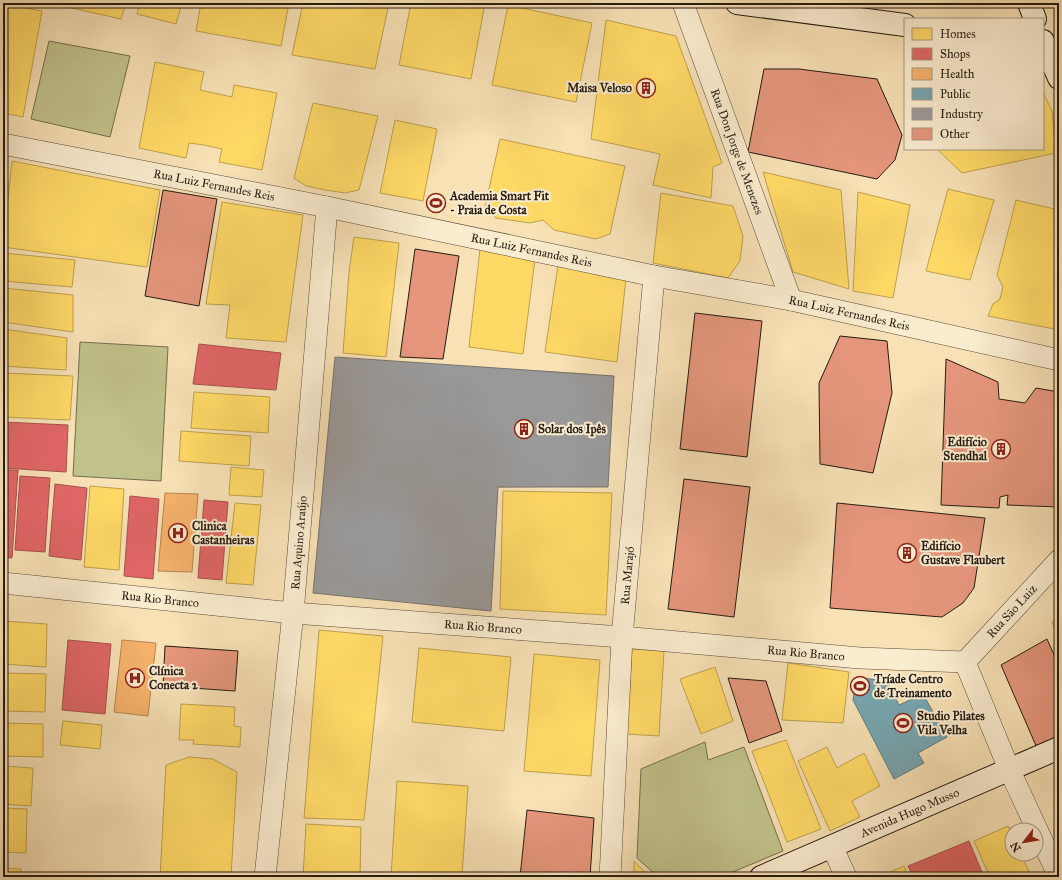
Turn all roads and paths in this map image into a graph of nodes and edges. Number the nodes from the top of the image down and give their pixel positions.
1 (683, 3) edge
2 (738, 3) edge
3 (1029, 3) edge
4 (1035, 18) edge
5 (904, 25) edge
6 (1047, 42) edge
7 (1059, 78) edge
8 (3, 144) edge
9 (327, 207) junction
10 (654, 276) junction
11 (791, 300) junction
12 (1059, 360) edge
13 (1059, 560) edge
14 (3, 583) edge
15 (293, 612) junction
16 (622, 637) junction
17 (964, 662) junction
18 (1059, 748) edge
19 (1009, 769) junction
20 (832, 846) junction
21 (265, 877) edge
22 (610, 877) edge
23 (761, 877) edge
24 (846, 877) edge
25 (1059, 877) edge

1 - 11 street, Rua Don Jorge de Menezes
2 - 5 street
3 - 4 street
6 - 7 street
8 - 9 street, Rua Luiz Fernandes Reis
9 - 10 street, Rua Luiz Fernandes Reis
9 - 15 street, Rua Aquino Araújo
10 - 11 street, Rua Luiz Fernandes Reis
10 - 16 street, Rua Marajó
11 - 12 street, Rua Luiz Fernandes Reis
13 - 17 street, Rua São Luiz
14 - 15 street, Rua Rio Branco
15 - 16 street, Rua Rio Branco
15 - 21 street, Rua Aquino Araújo
16 - 17 street, Rua Rio Branco
16 - 22 street, Rua Marajó
17 - 19 street
18 - 19 street, Avenida Hugo Musso
19 - 20 street, Avenida Hugo Musso
19 - 25 street
20 - 23 street, Avenida Hugo Musso
20 - 24 street

